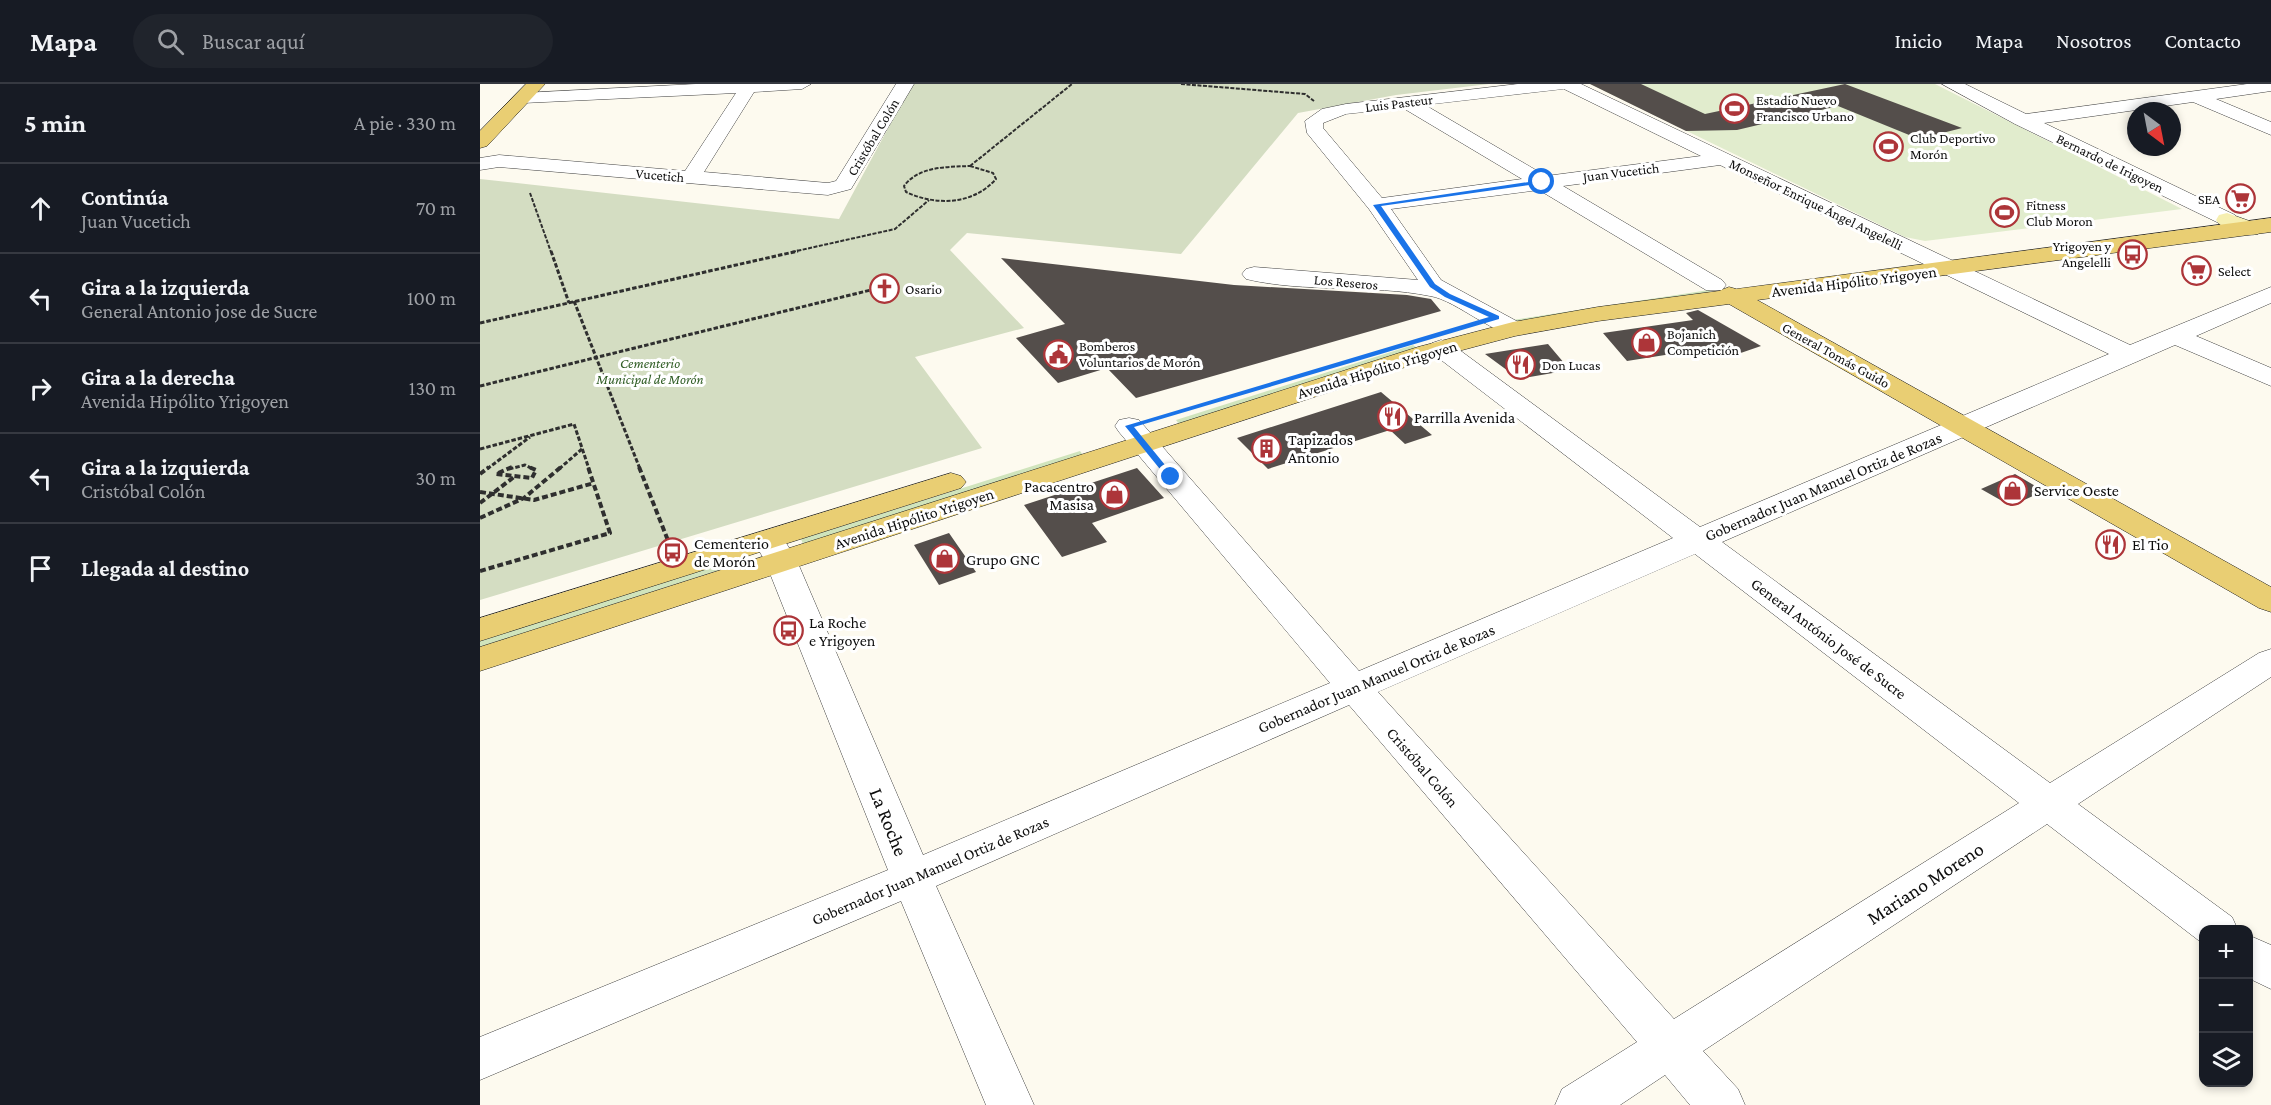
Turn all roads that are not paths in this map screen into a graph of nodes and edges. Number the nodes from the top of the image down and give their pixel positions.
1 (536, 84) edge
2 (802, 84) edge
3 (905, 84) edge
4 (1566, 84) edge
5 (1951, 84) edge
6 (2164, 84) edge
7 (750, 85) edge
8 (2271, 86) edge
9 (2193, 96) junction
10 (523, 98) junction
11 (1406, 102) junction
12 (2022, 120) junction
13 (2271, 129) edge
14 (480, 142) edge
15 (1722, 159) junction
16 (480, 164) edge
17 (690, 178) junction
18 (1542, 182) junction
19 (840, 187) joint
20 (1377, 205) junction
21 (2271, 213) edge
22 (2227, 220) junction
23 (2264, 231) edge
24 (1939, 263) junction
25 (1254, 274) dead end
26 (1438, 289) junction
27 (1724, 291) junction
28 (2271, 294) edge
29 (1504, 323) junction
30 (2176, 336) junction
31 (1441, 348) junction
32 (2131, 355) junction
33 (2271, 378) edge
34 (1962, 426) junction
35 (1136, 435) junction
36 (1699, 540) junction
37 (775, 550) junction
38 (2271, 601) edge
39 (480, 630) edge
40 (480, 659) edge
41 (2271, 661) edge
42 (1353, 687) junction
43 (2048, 804) junction
44 (912, 878) junction
45 (2210, 925) edge
46 (2253, 957) edge
47 (2271, 970) edge
48 (1670, 1047) junction
49 (480, 1059) edge
50 (1010, 1105) edge
51 (1579, 1105) edge
52 (1721, 1105) edge

1 - 10 main road
2 - 7 street
3 - 19 street, Cristóbal Colón
4 - 11 street, Luis Pasteur
4 - 15 street, Monseñor Enrique Ángel Angelelli
5 - 12 street, Bernardo de Irigoyen
6 - 9 street
7 - 10 street
7 - 17 street
8 - 9 street
9 - 12 street
9 - 13 street
10 - 14 main road
11 - 18 street, General Tomás Guido
11 - 20 street, Luis Pasteur
12 - 22 street, Bernardo de Irigoyen
15 - 18 street, Juan Vucetich
15 - 24 street, Monseñor Enrique Ángel Angelelli
16 - 17 street, Vucetich
17 - 19 street, Vucetich
18 - 20 street, Juan Vucetich
18 - 27 street, General Tomás Guido
20 - 26 street
21 - 22 main road, Avenida Hipólito Yrigoyen
22 - 23 main road, Bernardo de Irigoyen
22 - 24 main road, Avenida Hipólito Yrigoyen
23 - 24 main road, Avenida Hipólito Yrigoyen
24 - 27 main road, Avenida Hipólito Yrigoyen
24 - 32 street, Monseñor Enrique Ángel Angelelli
25 - 26 street, Los Reseros
26 - 29 street
27 - 29 main road, Avenida Hipólito Yrigoyen
27 - 34 main road, General Tomás Guido
28 - 30 street, Gobernador Juan Manuel Ortiz de Rozas
29 - 31 main road, Avenida Hipólito Yrigoyen
29 - 35 main road, Avenida Hipólito Yrigoyen
30 - 32 street, Gobernador Juan Manuel Ortiz de Rozas
30 - 33 street
31 - 35 main road, Avenida Hipólito Yrigoyen
31 - 36 street, General António José de Sucre
32 - 34 street, Gobernador Juan Manuel Ortiz de Rozas
34 - 36 street, Gobernador Juan Manuel Ortiz de Rozas
34 - 38 main road, General Tomás Guido
35 - 37 main road, Avenida Hipólito Yrigoyen
35 - 42 street, Cristóbal Colón
36 - 42 street, Gobernador Juan Manuel Ortiz de Rozas
36 - 43 street, General António José de Sucre
37 - 39 main road, Avenida Hipólito Yrigoyen
37 - 40 main road, Avenida Hipólito Yrigoyen
37 - 44 street, La Roche
41 - 43 street, Mariano Moreno
42 - 44 street, Gobernador Juan Manuel Ortiz de Rozas
42 - 48 street, Cristóbal Colón
43 - 45 street, General António José de Sucre
43 - 48 street, Mariano Moreno
44 - 49 street, Gobernador Juan Manuel Ortiz de Rozas
44 - 50 street, La Roche
46 - 47 street
48 - 51 street, Mariano Moreno
48 - 52 street, Cristóbal Colón

